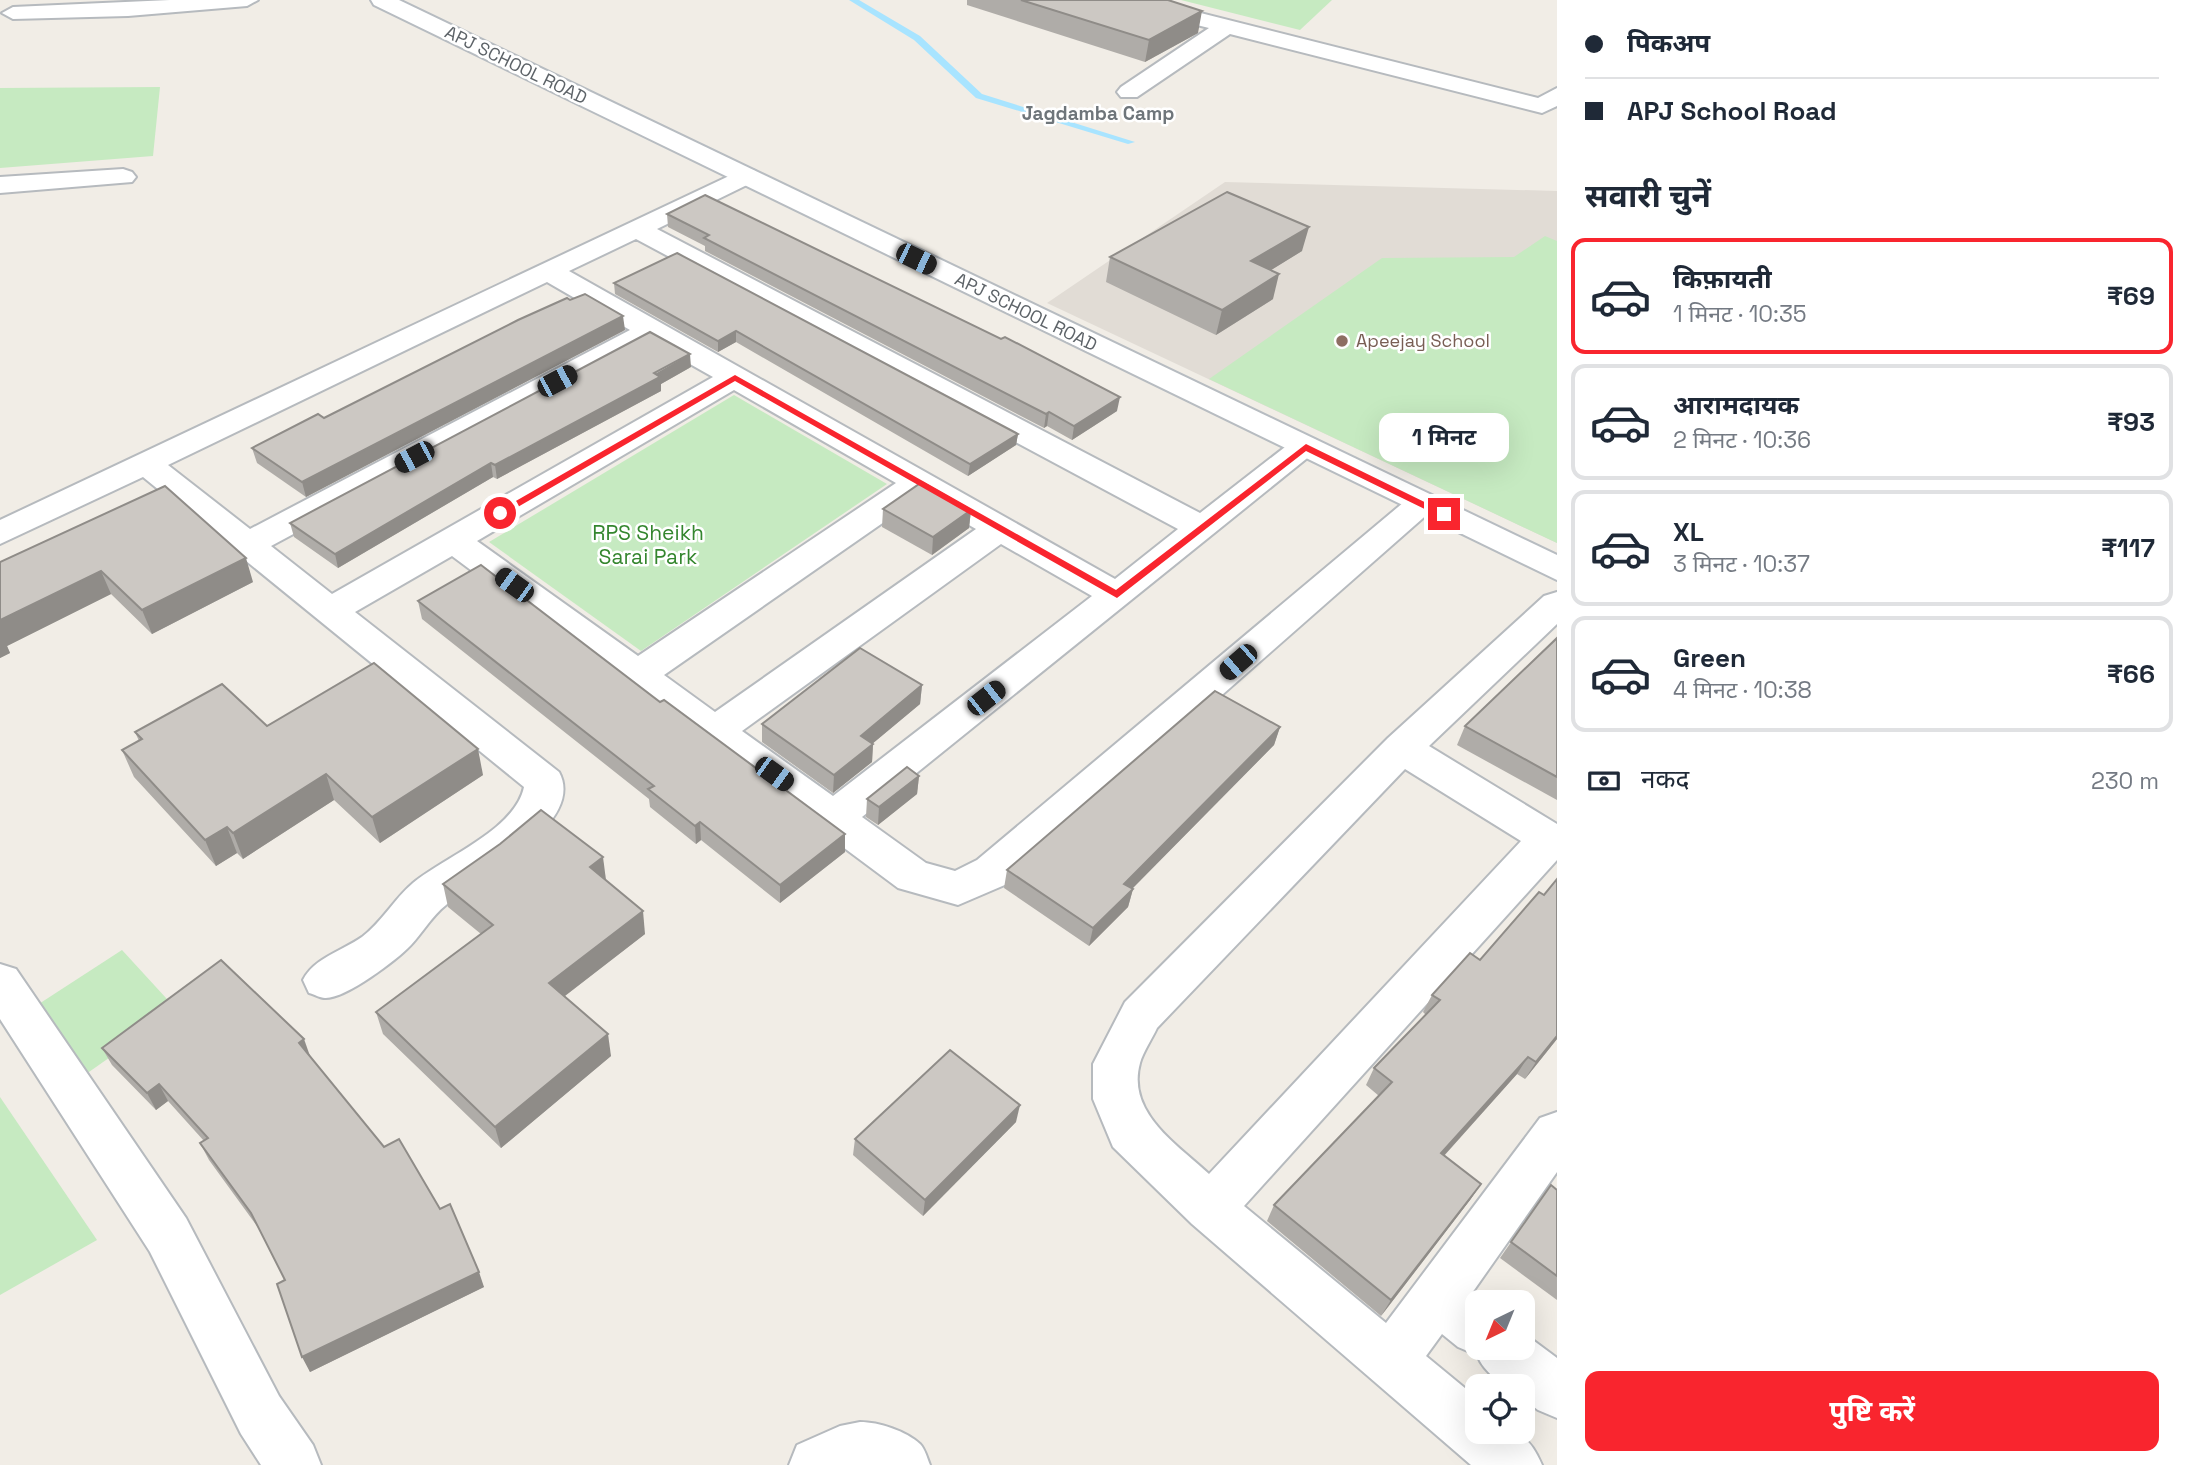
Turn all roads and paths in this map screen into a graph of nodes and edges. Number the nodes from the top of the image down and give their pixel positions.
1 (247, 0) edge
2 (382, 0) edge
3 (1124, 0) edge
4 (13, 13) dead end
5 (1227, 26) junction
6 (1129, 92) dead end
7 (1557, 95) edge
8 (746, 176) junction
9 (123, 177) dead end
10 (0, 185) edge
11 (636, 229) junction
12 (548, 271) junction
13 (652, 330) junction
14 (735, 377) junction
15 (1306, 447) junction
16 (145, 463) junction
17 (919, 482) junction
18 (1422, 504) junction
19 (1000, 528) junction
20 (1202, 528) junction
21 (0, 533) edge
22 (453, 540) junction
23 (247, 545) junction
24 (1557, 569) edge
25 (1117, 595) junction
26 (1557, 604) edge
27 (330, 611) junction
28 (637, 675) junction
29 (715, 731) junction
30 (1402, 748) junction
31 (833, 818) junction
32 (1553, 841) edge
33 (325, 980) dead end
34 (0, 982) edge
35 (1557, 1133) edge
36 (1210, 1208) junction
37 (1437, 1298) junction
38 (1465, 1320) edge
39 (1517, 1360) edge
40 (1391, 1361) junction
41 (1557, 1391) edge
42 (293, 1465) edge
43 (817, 1465) edge
44 (902, 1465) edge
45 (1514, 1465) edge

1 - 4 street
2 - 8 street, APJ SCHOOL ROAD
3 - 5 street
5 - 6 street
5 - 7 street
8 - 11 street
8 - 15 street, APJ SCHOOL ROAD
9 - 10 street
11 - 12 street
11 - 20 street
12 - 13 street
12 - 16 street
13 - 14 street
13 - 23 street
14 - 17 street
14 - 22 street
15 - 18 street, APJ SCHOOL ROAD
15 - 20 street
16 - 21 street
16 - 23 street
17 - 19 street
17 - 28 street
18 - 24 street, APJ SCHOOL ROAD
18 - 31 street
19 - 25 street
19 - 29 street
20 - 25 street
22 - 27 street
22 - 28 street
23 - 27 street
25 - 31 street
26 - 30 street
27 - 33 street
28 - 29 street
29 - 31 street
30 - 32 street
30 - 36 street
32 - 36 street
34 - 42 street
35 - 37 street
36 - 40 street
37 - 38 street
37 - 40 street
39 - 41 street
40 - 45 street
43 - 44 street

